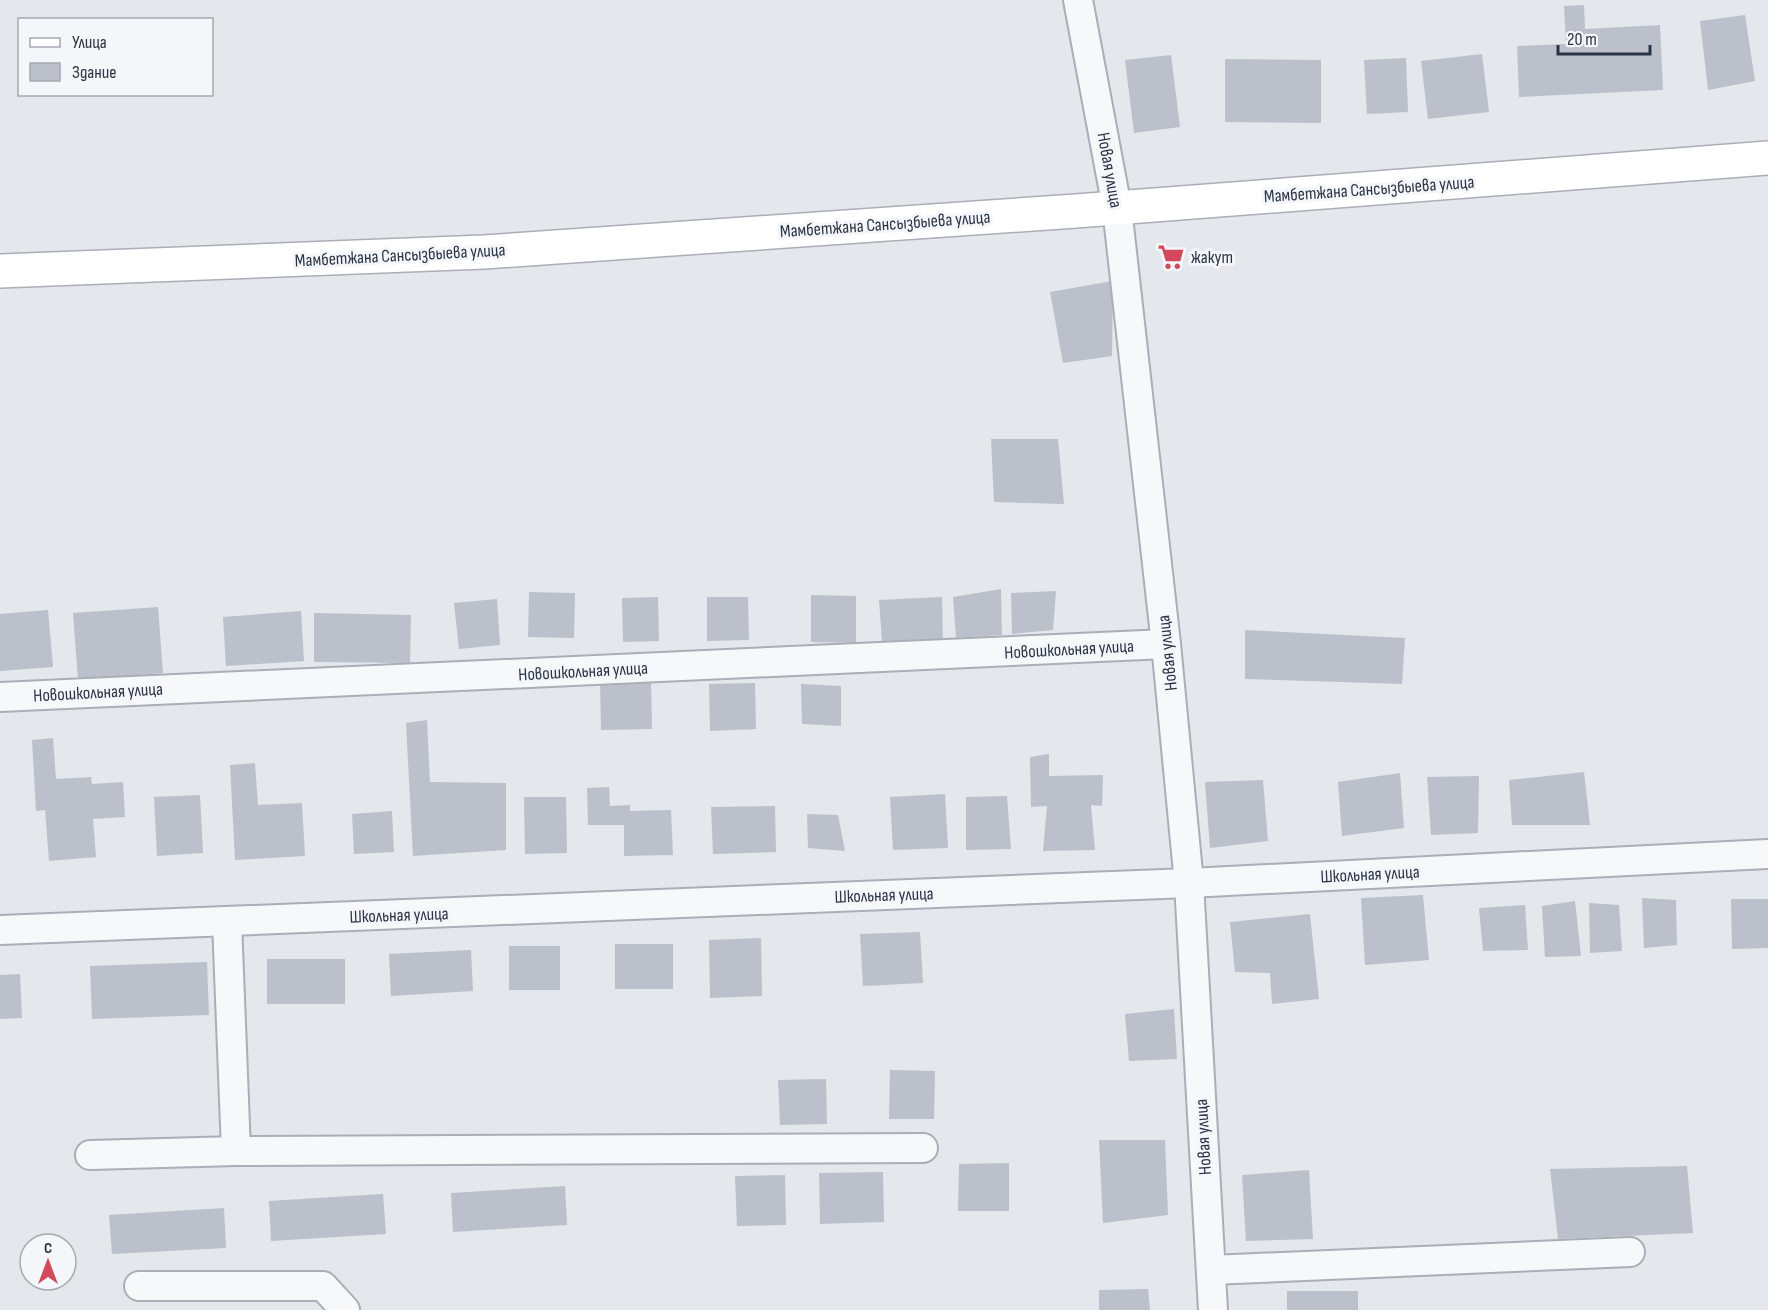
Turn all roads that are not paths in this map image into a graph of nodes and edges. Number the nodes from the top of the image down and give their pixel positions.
1 (1078, 0) edge
2 (1768, 158) edge
3 (1118, 208) junction
4 (0, 271) edge
5 (1166, 644) junction
6 (0, 697) edge
7 (1768, 854) edge
8 (1189, 883) junction
9 (227, 921) junction
10 (0, 930) edge
11 (923, 1148) dead end
12 (236, 1151) junction
13 (90, 1155) dead end
14 (1630, 1252) dead end
15 (1211, 1270) junction
16 (139, 1286) dead end
17 (345, 1310) edge
18 (1213, 1310) edge

1 - 3 street, Новая улица
2 - 3 main road, Мамбетжана Сансызбыева улица
3 - 4 main road, Мамбетжана Сансызбыева улица
3 - 5 street, Новая улица
5 - 6 street, Новошкольная улица
5 - 8 street, Новая улица
7 - 8 street, Школьная улица
8 - 9 street, Школьная улица
8 - 15 street, Новая улица
9 - 10 street, Школьная улица
9 - 12 street
11 - 12 street
12 - 13 street
14 - 15 street
15 - 18 street, Новая улица
16 - 17 street

